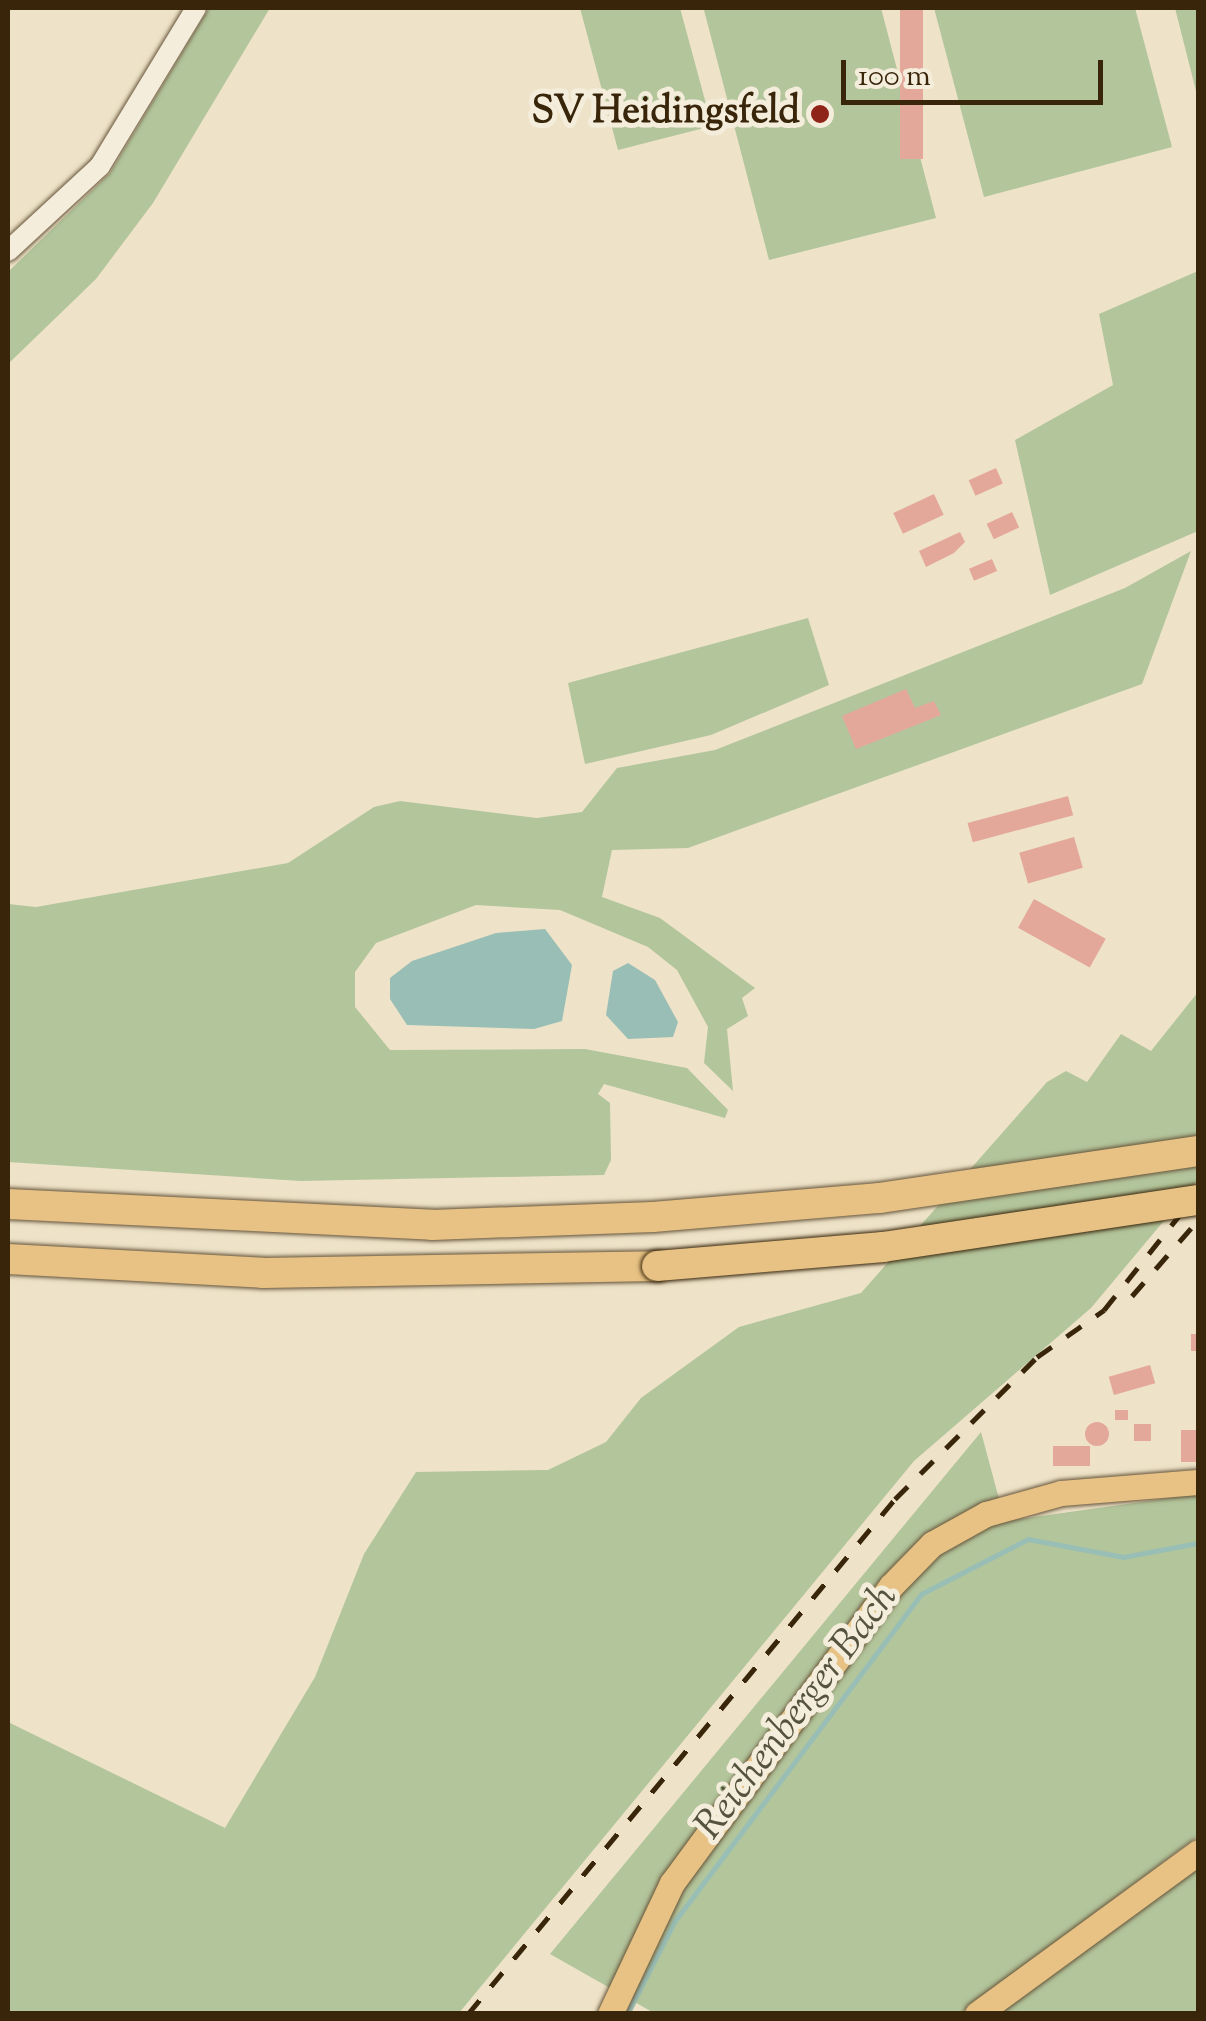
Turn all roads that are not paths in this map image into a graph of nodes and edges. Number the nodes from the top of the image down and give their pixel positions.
1 (196, 8) edge
2 (8, 251) edge
3 (1198, 1150) edge
4 (1198, 1200) edge
5 (16, 1203) edge
6 (13, 1261) edge
7 (1198, 1482) edge
8 (1198, 1852) edge
9 (610, 2014) edge
10 (977, 2014) edge

1 - 2 street
3 - 5 highway
4 - 6 highway, bridge
7 - 9 main road
8 - 10 main road

